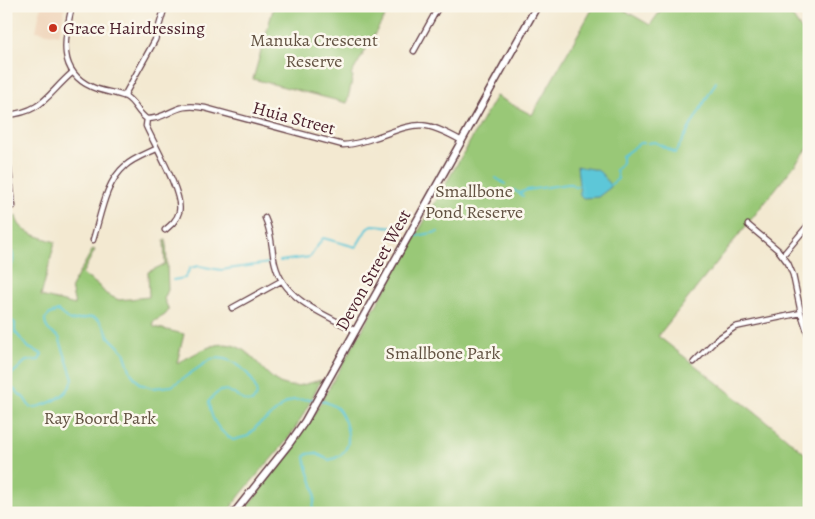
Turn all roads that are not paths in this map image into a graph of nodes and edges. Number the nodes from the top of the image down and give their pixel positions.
1 (72, 6) edge
2 (165, 6) edge
3 (439, 6) edge
4 (534, 7) edge
5 (414, 51) dead end
6 (73, 72) junction
7 (124, 96) junction
8 (6, 116) edge
9 (147, 119) junction
10 (462, 141) junction
11 (6, 142) edge
12 (156, 149) junction
13 (13, 206) dead end
14 (265, 218) dead end
15 (809, 224) edge
16 (748, 225) dead end
17 (166, 230) dead end
18 (93, 240) dead end
19 (783, 255) junction
20 (281, 281) junction
21 (232, 308) dead end
22 (801, 313) junction
23 (356, 331) junction
24 (809, 337) edge
25 (694, 362) dead end
26 (234, 513) edge

1 - 6 street
2 - 7 street
3 - 5 street
4 - 10 main road, Devon Street West
6 - 7 street
6 - 8 street
7 - 9 street
9 - 10 street, Huia Street
9 - 12 street
10 - 23 main road, Devon Street West
11 - 13 street
12 - 17 street
12 - 18 street
14 - 20 street
15 - 19 street
16 - 19 street
19 - 22 street
20 - 21 street
20 - 23 street
22 - 24 street
22 - 25 street
23 - 26 main road, Devon Street West

